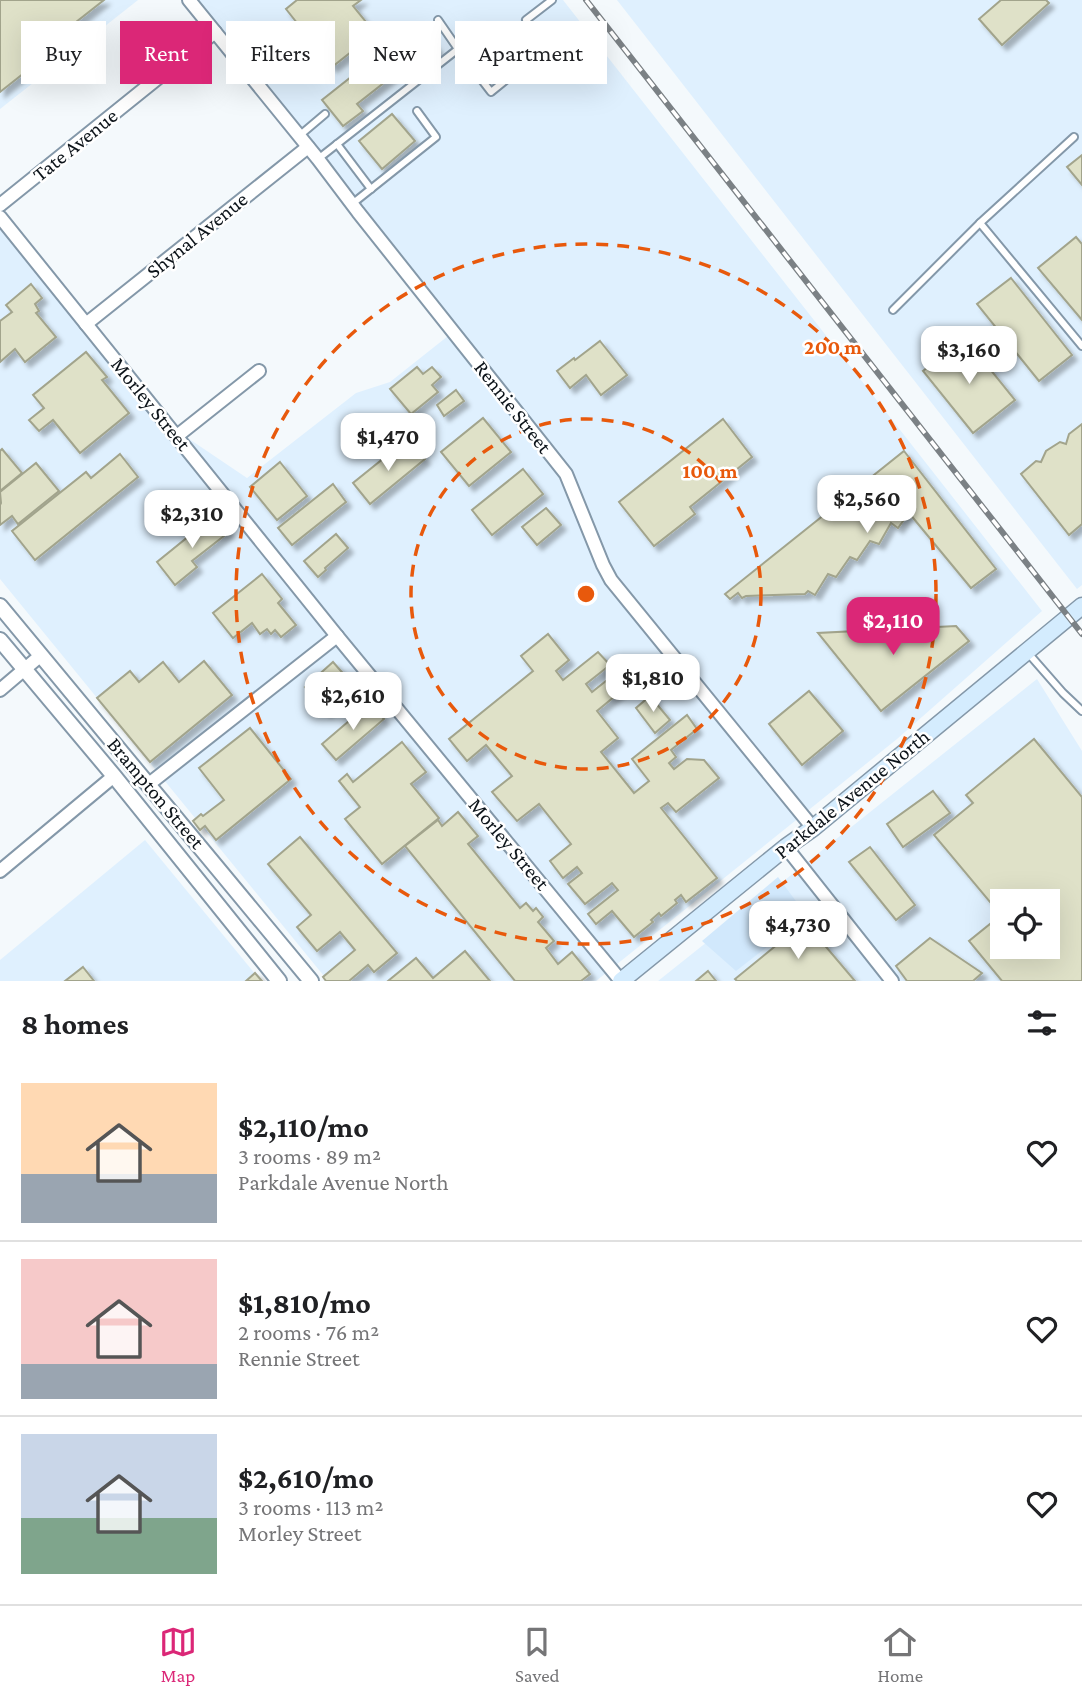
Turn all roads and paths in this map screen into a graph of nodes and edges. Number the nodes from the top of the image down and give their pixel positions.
1 (188, 0) edge
2 (552, 0) edge
3 (438, 20) dead end
4 (527, 21) edge
5 (215, 33) junction
6 (455, 45) edge
7 (455, 51) edge
8 (485, 84) edge
9 (501, 84) edge
10 (417, 111) dead end
11 (326, 114) dead end
12 (299, 136) junction
13 (1074, 137) dead end
14 (337, 144) junction
15 (307, 147) junction
16 (318, 159) junction
17 (370, 190) junction
18 (352, 204) junction
19 (0, 205) edge
20 (0, 217) edge
21 (980, 223) junction
22 (893, 310) dead end
23 (86, 324) junction
24 (1082, 346) edge
25 (259, 371) dead end
26 (177, 436) junction
27 (0, 606) edge
28 (1082, 606) edge
29 (337, 636) junction
30 (0, 640) edge
31 (1027, 652) junction
32 (40, 656) junction
33 (25, 670) junction
34 (0, 690) edge
35 (1082, 711) edge
36 (114, 776) junction
37 (149, 784) junction
38 (813, 828) junction
39 (786, 847) junction
40 (0, 871) edge
41 (279, 981) edge
42 (311, 981) edge
43 (621, 981) edge
44 (892, 981) edge

1 - 5 street, Rennie Street
2 - 4 lane
3 - 6 lane
5 - 12 street, Rennie Street
5 - 19 street, Tate Avenue
7 - 14 lane
8 - 9 lane
10 - 17 lane
11 - 12 lane
12 - 15 street, Rennie Street
13 - 21 lane
14 - 16 lane
14 - 17 lane
15 - 16 street, Rennie Street
15 - 23 street, Shynal Avenue
16 - 18 street, Rennie Street
17 - 18 lane
18 - 38 street, Rennie Street
20 - 23 street, Morley Street
21 - 22 lane
21 - 24 lane
23 - 26 street, Morley Street
25 - 26 street
26 - 29 street, Morley Street
27 - 32 street, Brampton Street
28 - 31 main road, Parkdale Avenue North
29 - 37 street
29 - 43 street, Morley Street
30 - 33 street, Brampton Street
31 - 35 lane
31 - 38 main road, Parkdale Avenue North
32 - 33 street
32 - 37 street, Brampton Street
33 - 34 street
33 - 36 street, Brampton Street
36 - 40 street
36 - 41 street, Brampton Street
37 - 42 street, Brampton Street
38 - 39 main road, Parkdale Avenue North
39 - 43 main road, Parkdale Avenue North
39 - 44 street

